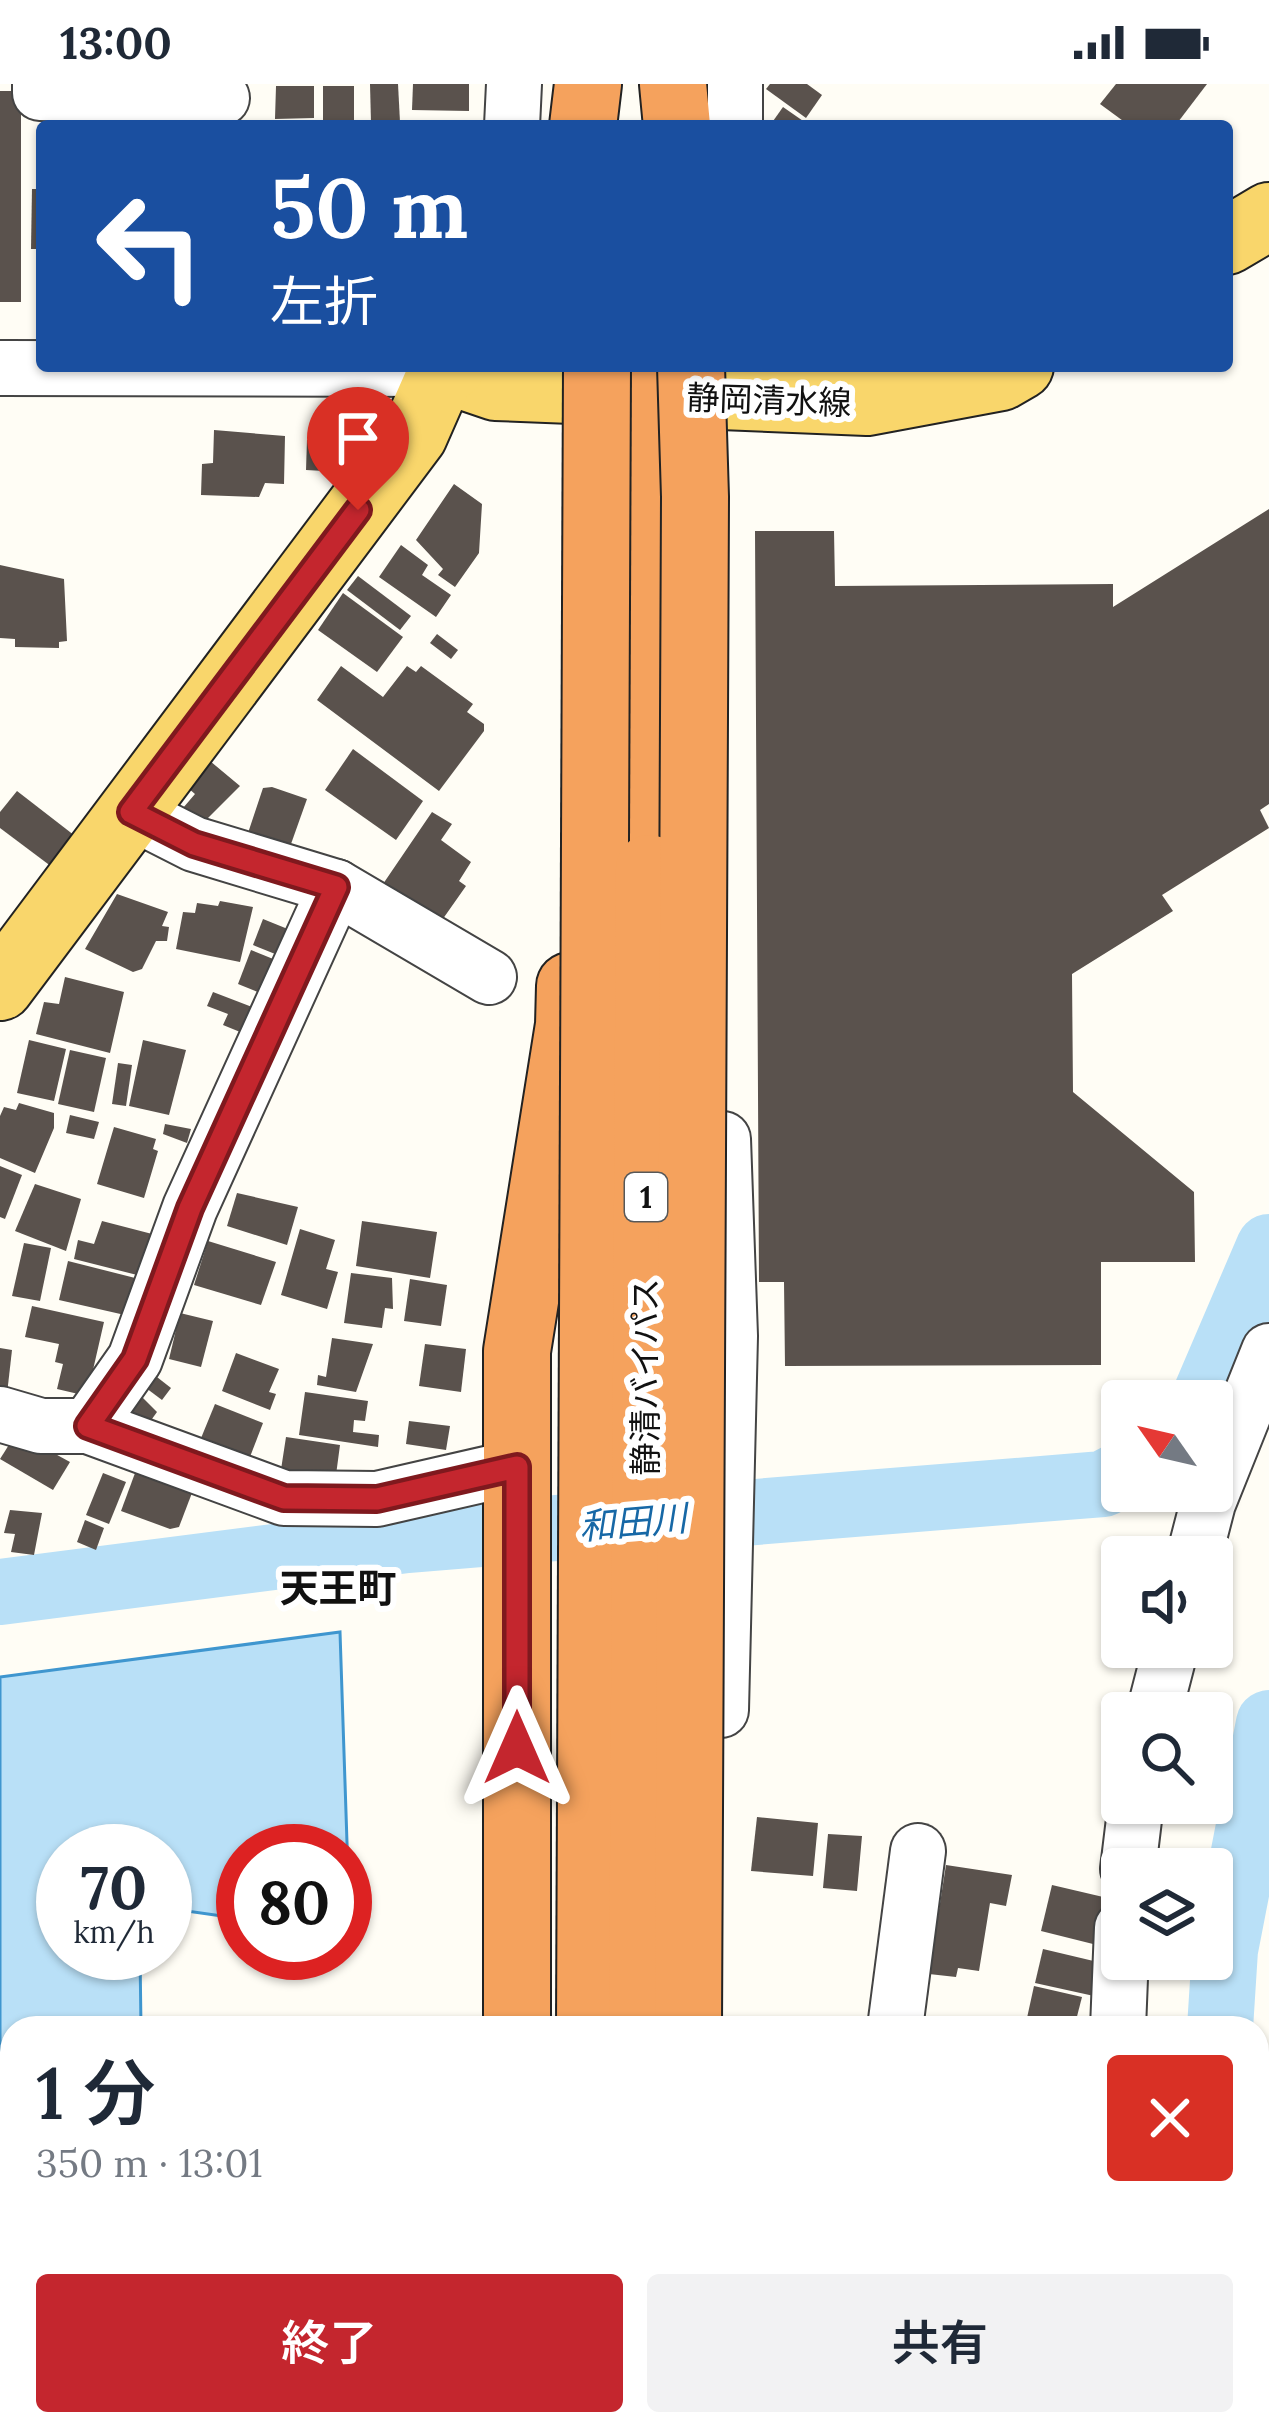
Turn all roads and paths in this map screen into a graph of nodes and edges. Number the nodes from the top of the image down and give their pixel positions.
1 (40, 84) edge
2 (514, 84) edge
3 (583, 84) edge
4 (598, 84) edge
5 (647, 84) edge
6 (662, 84) edge
7 (673, 84) edge
8 (735, 84) edge
9 (222, 103) edge
10 (512, 120) edge
11 (581, 120) edge
12 (598, 120) edge
13 (646, 120) edge
14 (662, 120) edge
15 (676, 120) edge
16 (735, 120) edge
17 (1269, 173) edge
18 (1233, 194) edge
19 (1269, 216) edge
20 (1233, 237) edge
21 (0, 368) edge
22 (36, 368) edge
23 (445, 372) edge
24 (457, 372) edge
25 (1010, 372) edge
26 (623, 378) edge
27 (131, 812) junction
28 (336, 887) junction
29 (489, 977) dead end
30 (0, 987) edge
31 (1269, 1352) edge
32 (0, 1414) edge
33 (88, 1426) junction
34 (517, 1467) junction
35 (1199, 1536) edge
36 (917, 1851) dead end
37 (1120, 1980) edge
38 (517, 2016) edge
39 (547, 2016) edge
40 (590, 2016) edge
41 (642, 2016) edge
42 (660, 2016) edge
43 (688, 2016) edge
44 (721, 2016) edge
45 (897, 2016) edge
46 (1118, 2016) edge

1 - 9 street
2 - 10 street
3 - 11 highway
4 - 12 highway
5 - 13 highway
6 - 14 highway
7 - 15 highway
8 - 16 street
17 - 18 main road
19 - 20 main road
21 - 22 street
23 - 27 main road
24 - 26 main road, 静岡清水線
25 - 26 main road, 静岡清水線
26 - 34 highway
26 - 39 highway
26 - 40 highway, 静清バイパス / 1, bridge
26 - 41 highway, 静清バイパス / 1, bridge
26 - 42 highway
26 - 43 highway, bridge
26 - 44 street
27 - 28 street
27 - 30 main road
28 - 29 street
28 - 33 street
31 - 35 street
32 - 33 street
33 - 34 street
34 - 38 highway
36 - 45 street
37 - 46 street

